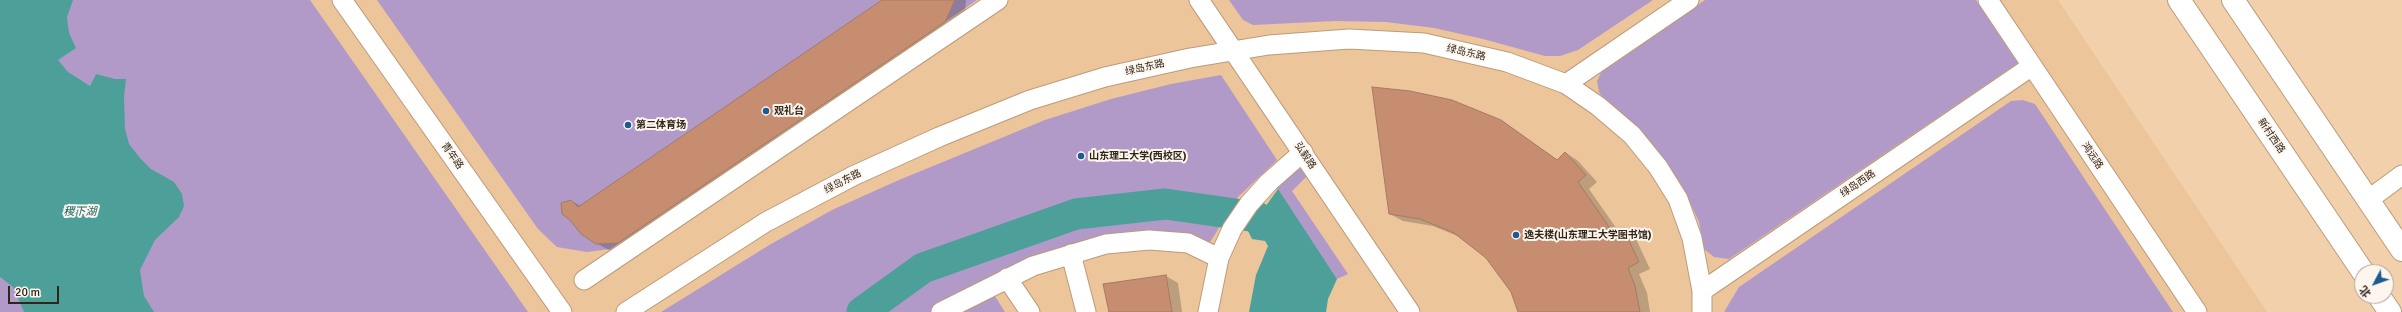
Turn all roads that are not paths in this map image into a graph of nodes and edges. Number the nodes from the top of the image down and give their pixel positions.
1 (342, 0) edge
2 (1199, 0) edge
3 (1689, 0) edge
4 (1988, 0) edge
5 (2179, 0) edge
6 (2233, 0) edge
7 (989, 2) edge
8 (1234, 51) junction
9 (2032, 66) junction
10 (1566, 84) junction
11 (1302, 152) junction
12 (2402, 175) edge
13 (2368, 200) junction
14 (2402, 250) edge
15 (1071, 254) junction
16 (1219, 258) junction
17 (2358, 264) edge
18 (1007, 278) junction
19 (584, 280) dead end
20 (1702, 291) junction
21 (562, 312) edge
22 (626, 312) edge
23 (941, 312) edge
24 (1030, 312) edge
25 (1086, 312) edge
26 (1208, 312) edge
27 (1410, 312) edge
28 (1702, 312) edge
29 (2197, 312) edge

1 - 21 street, 青年路
2 - 8 street, 弘毅路
3 - 10 street
4 - 9 street, 鸿远路
5 - 17 main road, 新村西路
6 - 13 main road
7 - 19 street
8 - 10 street, 绿岛东路
8 - 11 street, 弘毅路
8 - 22 street, 绿岛东路
9 - 20 street, 绿岛西路
9 - 29 street, 鸿远路
10 - 20 street, 绿岛东路
11 - 16 street
11 - 27 street, 弘毅路
12 - 13 street
13 - 14 main road
15 - 16 street
15 - 18 street
15 - 25 street
16 - 26 street
18 - 23 street
18 - 24 street
20 - 28 street

